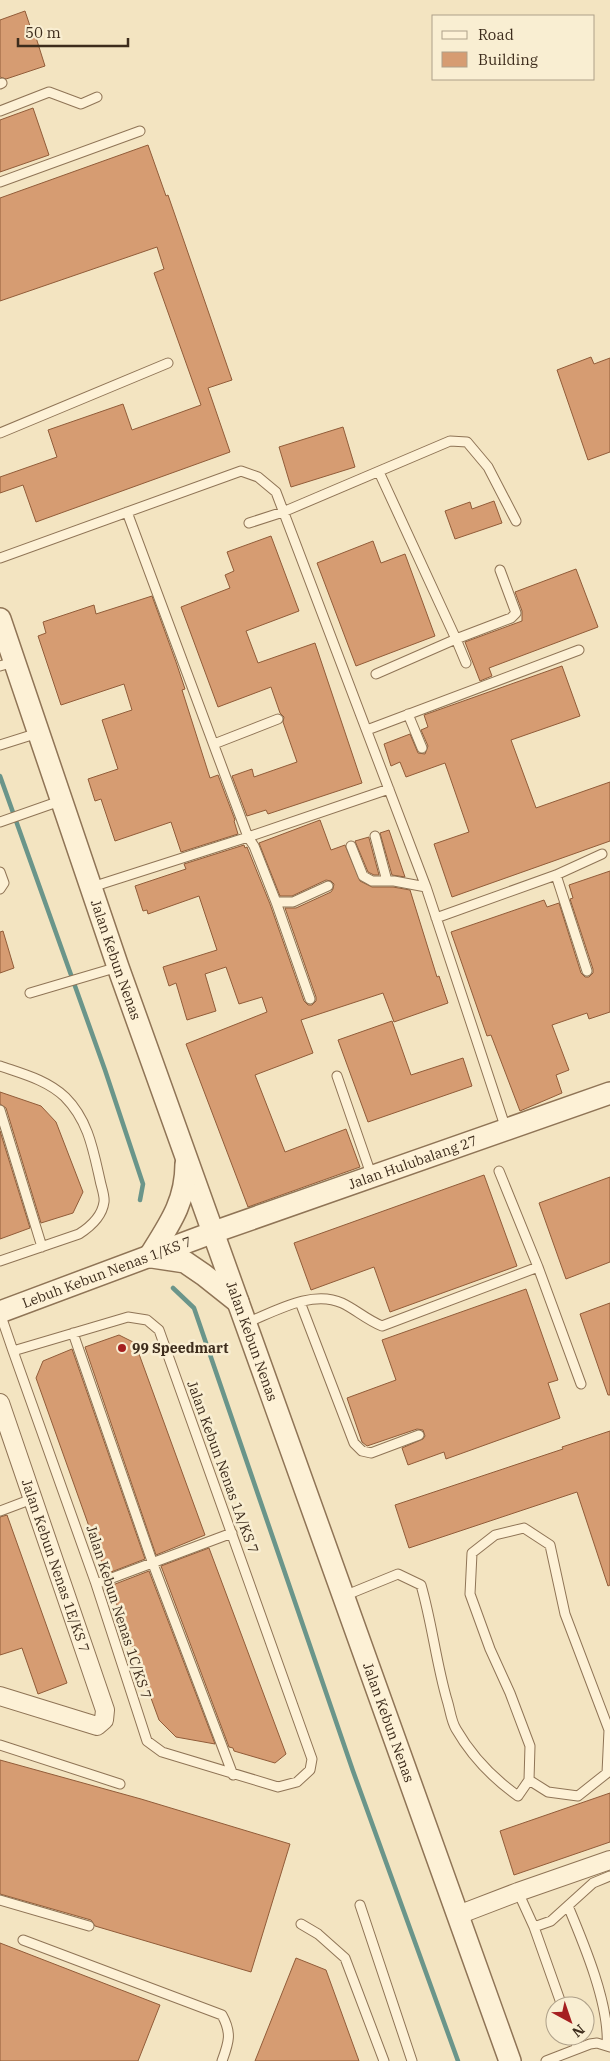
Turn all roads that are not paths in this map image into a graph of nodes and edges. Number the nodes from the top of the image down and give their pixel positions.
1 (97, 97) dead end
2 (0, 111) edge
3 (140, 131) dead end
4 (0, 182) edge
5 (168, 363) dead end
6 (0, 433) edge
7 (379, 472) junction
8 (127, 512) junction
9 (283, 512) junction
10 (516, 521) dead end
11 (249, 523) dead end
12 (0, 558) edge
13 (500, 570) dead end
14 (0, 619) edge
15 (456, 639) junction
16 (579, 650) dead end
17 (466, 663) dead end
18 (7, 664) edge
19 (376, 674) dead end
20 (408, 714) junction
21 (278, 719) dead end
22 (367, 730) junction
23 (38, 733) junction
24 (214, 744) junction
25 (0, 745) edge
26 (422, 748) dead end
27 (389, 789) junction
28 (60, 800) junction
29 (0, 822) edge
30 (375, 836) dead end
31 (248, 837) junction
32 (351, 846) dead end
33 (602, 854) dead end
34 (0, 872) edge
35 (556, 874) junction
36 (387, 880) junction
37 (328, 886) dead end
38 (426, 887) junction
39 (90, 888) junction
40 (0, 889) edge
41 (276, 902) junction
42 (436, 918) junction
43 (118, 967) junction
44 (587, 971) dead end
45 (30, 993) dead end
46 (310, 998) dead end
47 (0, 1066) edge
48 (337, 1076) dead end
49 (610, 1093) edge
50 (0, 1110) edge
51 (506, 1130) junction
52 (186, 1157) junction
53 (499, 1172) dead end
54 (372, 1177) junction
55 (214, 1232) junction
56 (42, 1247) junction
57 (158, 1253) junction
58 (0, 1261) edge
59 (538, 1267) junction
60 (238, 1302) junction
61 (300, 1302) junction
62 (0, 1312) edge
63 (246, 1323) junction
64 (73, 1333) junction
65 (13, 1351) junction
66 (581, 1384) dead end
67 (0, 1403) edge
68 (419, 1435) dead end
69 (32, 1499) junction
70 (0, 1511) edge
71 (232, 1533) junction
72 (153, 1564) junction
73 (96, 1584) junction
74 (344, 1596) junction
75 (0, 1696) edge
76 (0, 1745) edge
77 (312, 1759) joint
78 (233, 1775) junction
79 (528, 1780) junction
80 (120, 1784) dead end
81 (610, 1860) edge
82 (610, 1876) edge
83 (518, 1892) junction
84 (0, 1900) edge
85 (360, 1905) dead end
86 (568, 1906) junction
87 (458, 1915) junction
88 (301, 1924) dead end
89 (88, 1926) dead end
90 (534, 1927) junction
91 (23, 1940) dead end
92 (558, 1996) edge
93 (608, 2047) edge
94 (578, 2048) joint
95 (222, 2061) edge
96 (384, 2061) edge
97 (412, 2061) edge
98 (510, 2061) edge
99 (546, 2061) edge

1 - 2 lane
3 - 4 lane
5 - 6 lane
7 - 9 lane
7 - 10 lane
7 - 15 lane
8 - 9 lane
8 - 12 lane
8 - 24 lane
9 - 11 lane
9 - 22 lane
13 - 15 lane
14 - 18 street, Jalan Kebun Nenas
15 - 17 lane
15 - 19 lane
16 - 20 lane
18 - 23 street, Jalan Kebun Nenas
20 - 22 lane
20 - 26 lane
21 - 24 lane
22 - 27 lane
23 - 25 lane
23 - 28 street, Jalan Kebun Nenas
24 - 31 lane
27 - 31 lane
27 - 38 lane
28 - 29 lane
28 - 39 street, Jalan Kebun Nenas
30 - 36 lane
31 - 39 lane
31 - 41 lane
32 - 36 lane
33 - 35 lane
34 - 40 lane
35 - 42 lane
35 - 44 lane
36 - 38 lane
37 - 41 lane
38 - 42 lane
39 - 43 street, Jalan Kebun Nenas
41 - 46 lane
42 - 51 lane
43 - 45 lane
43 - 52 street, Jalan Kebun Nenas
47 - 56 lane
48 - 54 lane
49 - 51 street, Jalan Hulubalang 27
50 - 56 lane
51 - 54 street, Jalan Hulubalang 27
52 - 55 street, Jalan Kebun Nenas
52 - 57 street
53 - 59 lane
54 - 55 street, Jalan Hulubalang 27
55 - 57 street, Lebuh Kebun Nenas 1/KS 7
55 - 60 street, Jalan Kebun Nenas
56 - 58 lane
57 - 60 street
57 - 62 street, Lebuh Kebun Nenas 1/KS 7
59 - 61 lane
59 - 66 lane
60 - 63 street, Jalan Kebun Nenas
61 - 63 lane
61 - 68 lane
62 - 65 lane, Jalan Kebun Nenas 1C/KS 7
63 - 74 street, Jalan Kebun Nenas
64 - 65 lane, Jalan Kebun Nenas 1A/KS 7
64 - 71 lane, Jalan Kebun Nenas 1A/KS 7
64 - 72 lane
65 - 73 lane, Jalan Kebun Nenas 1C/KS 7
67 - 69 street, Jalan Kebun Nenas 1E/KS 7
69 - 70 lane
69 - 75 street, Jalan Kebun Nenas 1E/KS 7
71 - 72 lane
71 - 77 lane, Jalan Kebun Nenas 1A/KS 7
72 - 73 lane
72 - 78 lane
73 - 78 lane, Jalan Kebun Nenas 1C/KS 7
74 - 79 lane
74 - 87 street, Jalan Kebun Nenas
76 - 80 lane
77 - 78 lane, Jalan Kebun Nenas 1C/KS 7
79 - 79 lane
81 - 83 street
82 - 86 lane
83 - 87 street
83 - 90 lane
84 - 89 lane
85 - 97 lane
86 - 90 lane
86 - 93 lane
87 - 98 street, Jalan Kebun Nenas
88 - 96 lane
90 - 92 lane
91 - 95 lane
93 - 94 lane
94 - 99 lane

